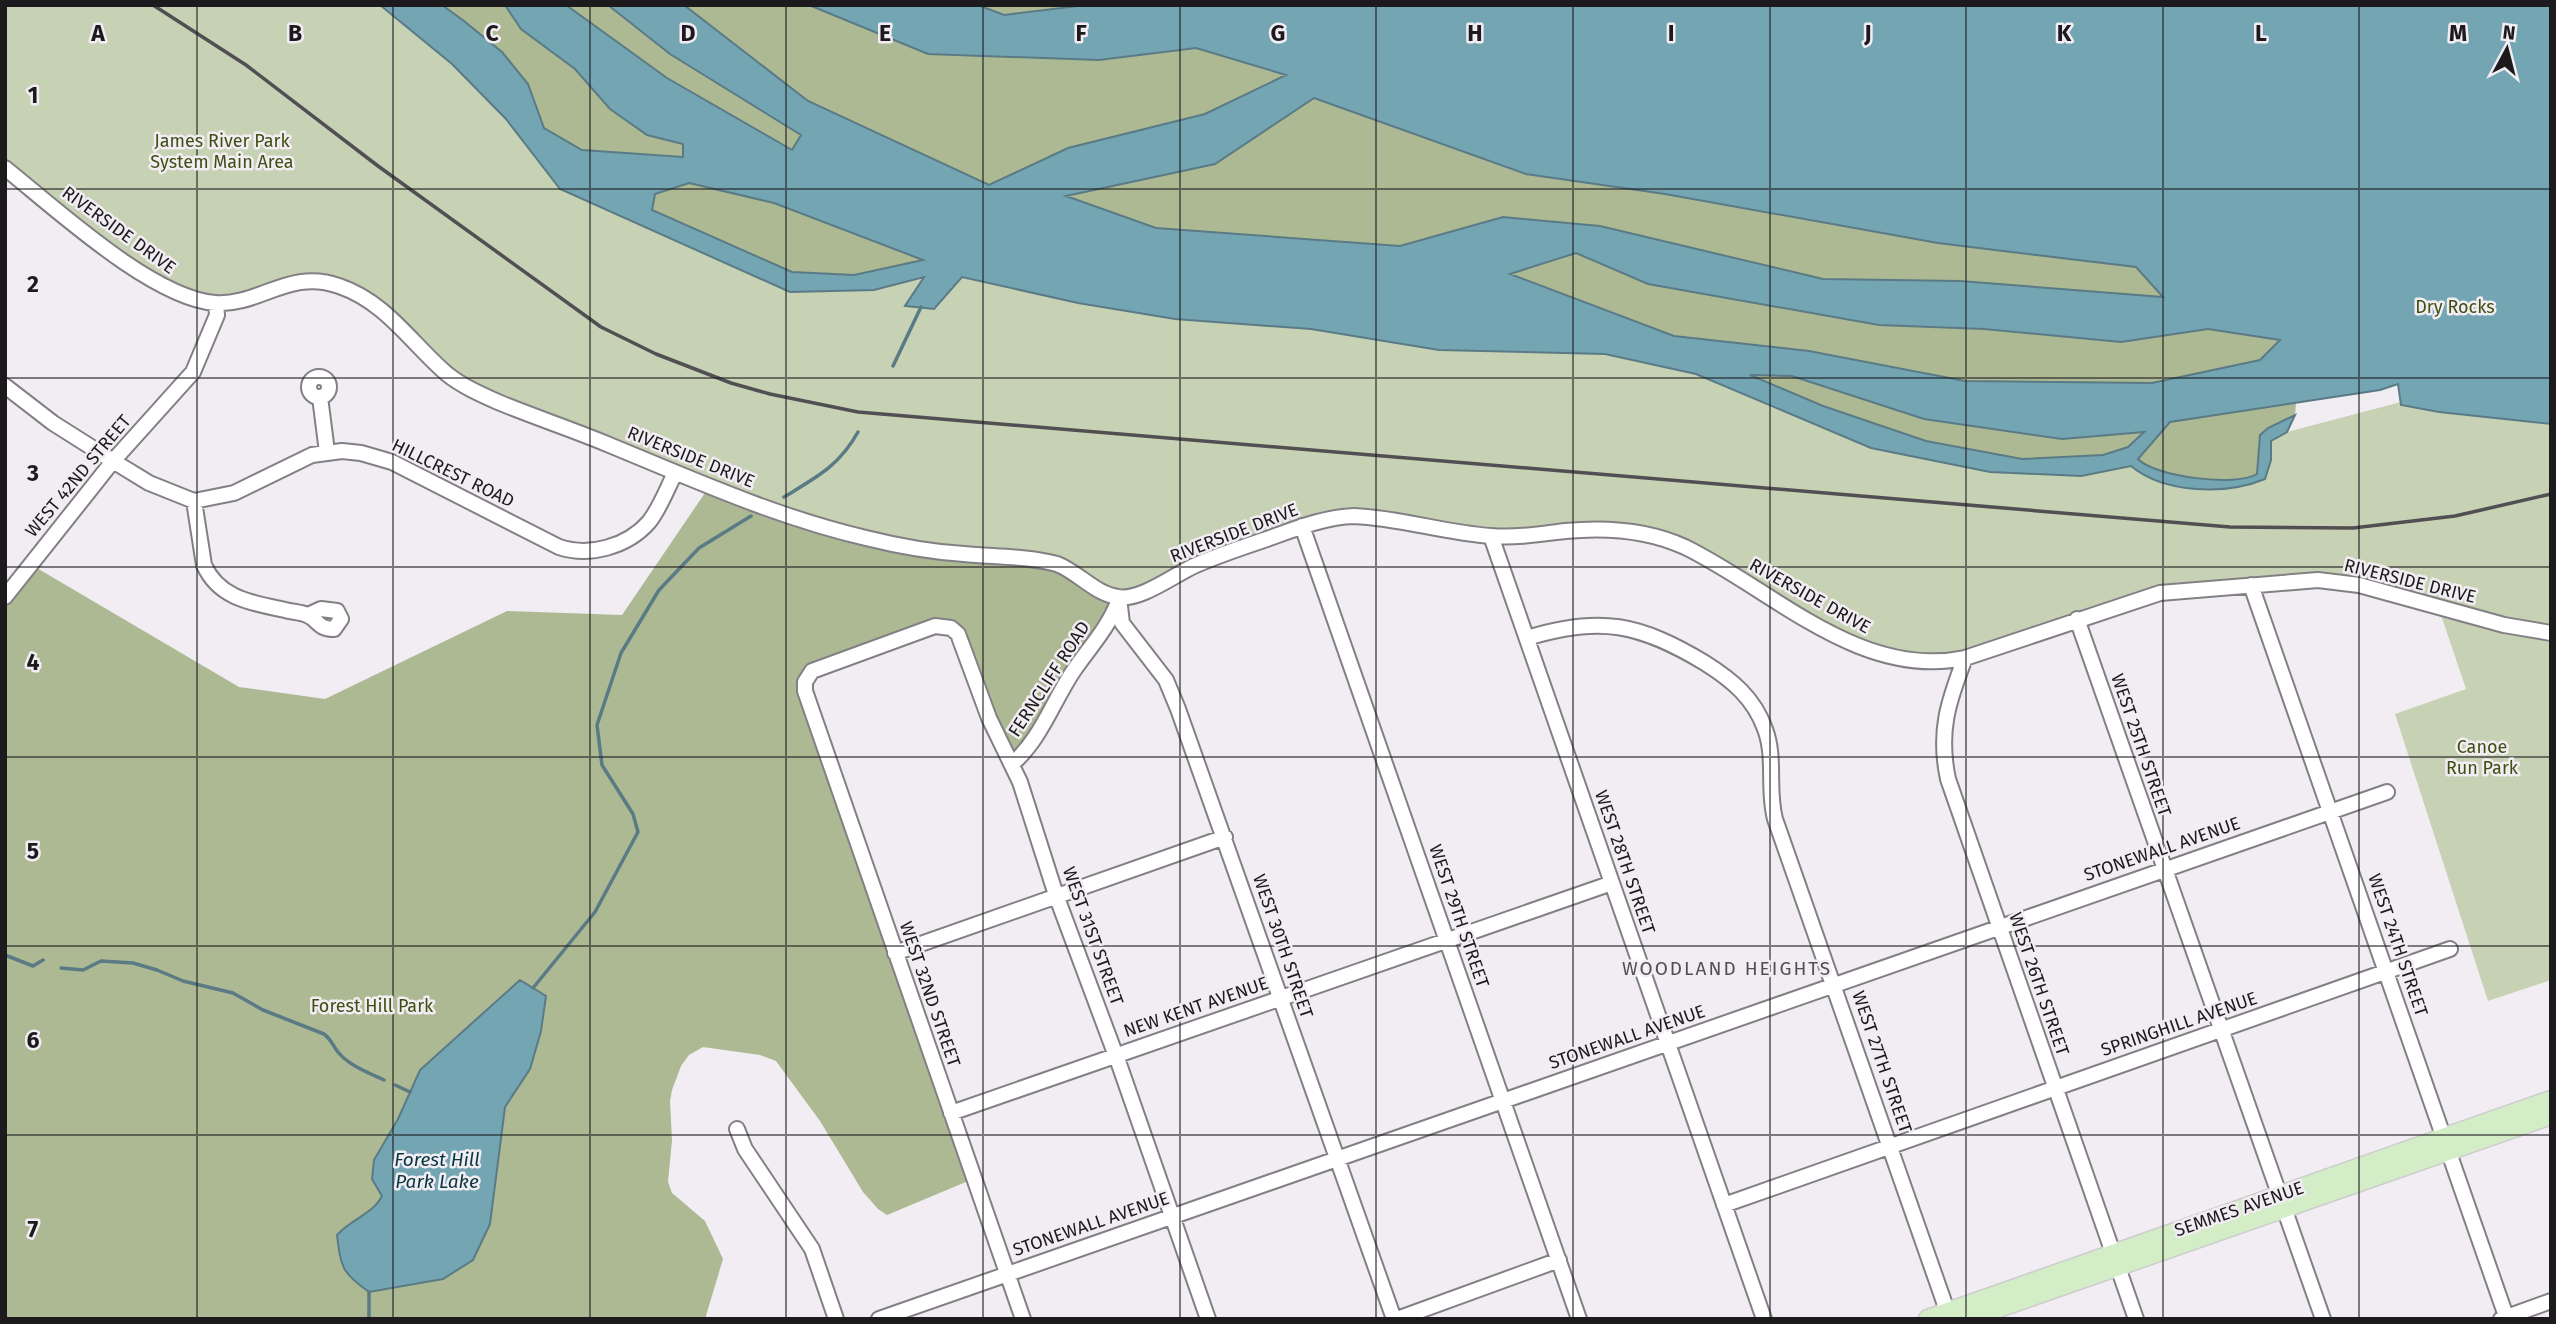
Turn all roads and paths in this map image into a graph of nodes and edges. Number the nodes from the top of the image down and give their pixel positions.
1 (5, 168) edge
2 (216, 303) junction
3 (5, 386) edge
4 (320, 397) dead end
5 (327, 452) junction
6 (113, 461) junction
7 (675, 473) junction
8 (194, 501) junction
9 (1302, 526) junction
10 (1491, 536) junction
11 (2251, 585) junction
12 (5, 597) edge
13 (1119, 597) junction
14 (308, 615) dead end
15 (2077, 620) junction
16 (2551, 633) edge
17 (1527, 638) junction
18 (1965, 658) junction
19 (805, 682) joint
20 (1012, 764) junction
21 (2387, 792) dead end
22 (2330, 812) junction
23 (1225, 837) junction
24 (2165, 870) junction
25 (1612, 883) junction
26 (1056, 895) junction
27 (1999, 927) junction
28 (1447, 939) junction
29 (2450, 949) dead end
30 (895, 953) junction
31 (2387, 972) junction
32 (1835, 985) junction
33 (1281, 998) junction
34 (2221, 1030) junction
35 (1668, 1043) junction
36 (1116, 1056) junction
37 (2055, 1088) junction
38 (2551, 1100) edge
39 (1504, 1101) junction
40 (951, 1113) junction
41 (2551, 1115) edge
42 (737, 1129) dead end
43 (2447, 1144) junction
44 (1891, 1147) junction
45 (1338, 1158) junction
46 (2282, 1202) junction
47 (1724, 1205) junction
48 (1172, 1217) junction
49 (2115, 1260) junction
50 (1559, 1261) junction
51 (1007, 1274) junction
52 (2551, 1301) edge
53 (1949, 1315) edge
54 (2504, 1318) edge
55 (836, 1319) edge
56 (879, 1319) edge
57 (1023, 1319) edge
58 (1208, 1319) edge
59 (1395, 1319) edge
60 (1579, 1319) edge
61 (1765, 1319) edge
62 (1928, 1319) edge
63 (1967, 1319) edge
64 (2136, 1319) edge
65 (2323, 1319) edge

1 - 2 street, RIVERSIDE DRIVE
2 - 6 street, WEST 42ND STREET
2 - 7 street, RIVERSIDE DRIVE
3 - 6 street
4 - 5 street
5 - 7 street, HILLCREST ROAD
5 - 8 street, HILLCREST ROAD
6 - 8 street
6 - 12 street, WEST 42ND STREET
7 - 13 street, RIVERSIDE DRIVE
8 - 14 street
9 - 10 street, RIVERSIDE DRIVE
9 - 13 street, RIVERSIDE DRIVE
9 - 28 street, WEST 29TH STREET
10 - 17 street, WEST 28TH STREET
10 - 18 street, RIVERSIDE DRIVE
11 - 15 street, RIVERSIDE DRIVE
11 - 16 street, RIVERSIDE DRIVE
11 - 22 street, WEST 24TH STREET
13 - 20 street, FERNCLIFF ROAD
13 - 23 street, WEST 30TH STREET
15 - 18 street, RIVERSIDE DRIVE
15 - 24 street, WEST 25TH STREET
17 - 25 street, WEST 28TH STREET
17 - 32 street, WEST 27TH STREET
18 - 27 street, WEST 26TH STREET
19 - 20 street, FERNCLIFF ROAD
19 - 30 street, WEST 32ND STREET
20 - 26 street, WEST 31ST STREET
21 - 22 street, STONEWALL AVENUE
22 - 24 street, STONEWALL AVENUE
22 - 31 street, WEST 24TH STREET
23 - 26 street
23 - 33 street, WEST 30TH STREET
24 - 27 street, STONEWALL AVENUE
24 - 34 street, WEST 25TH STREET
25 - 28 street, NEW KENT AVENUE
25 - 35 street, WEST 28TH STREET
26 - 30 street
26 - 36 street, WEST 31ST STREET
27 - 32 street, STONEWALL AVENUE
27 - 37 street, WEST 26TH STREET
28 - 33 street, NEW KENT AVENUE
28 - 39 street, WEST 29TH STREET
29 - 31 street, SPRINGHILL AVENUE
30 - 40 street, WEST 32ND STREET
31 - 34 street, SPRINGHILL AVENUE
31 - 43 street, WEST 24TH STREET
32 - 35 street, STONEWALL AVENUE
32 - 44 street, WEST 27TH STREET
33 - 36 street, NEW KENT AVENUE
33 - 45 street, WEST 30TH STREET
34 - 37 street, SPRINGHILL AVENUE
34 - 46 street, WEST 25TH STREET
35 - 39 street, STONEWALL AVENUE
35 - 47 street, WEST 28TH STREET
36 - 40 street, NEW KENT AVENUE
36 - 48 street, WEST 31ST STREET
37 - 44 street, SPRINGHILL AVENUE
37 - 49 street, WEST 26TH STREET
38 - 43 main road, SEMMES AVENUE
39 - 45 street, STONEWALL AVENUE
39 - 50 street, WEST 29TH STREET
40 - 51 street, WEST 32ND STREET
41 - 43 main road, SEMMES AVENUE
42 - 55 street
43 - 46 main road, SEMMES AVENUE
43 - 54 street, WEST 24TH STREET
44 - 47 street, SPRINGHILL AVENUE
44 - 53 street, WEST 27TH STREET
45 - 48 street, STONEWALL AVENUE
45 - 59 street, WEST 30TH STREET
46 - 49 main road, SEMMES AVENUE
46 - 65 street, WEST 25TH STREET
47 - 61 street, WEST 28TH STREET
48 - 51 street, STONEWALL AVENUE
48 - 58 street, WEST 31ST STREET
49 - 53 main road, SEMMES AVENUE
49 - 63 main road, SEMMES AVENUE
49 - 64 street, WEST 26TH STREET
50 - 59 street
50 - 60 street, WEST 29TH STREET
51 - 56 street, STONEWALL AVENUE
51 - 57 street, WEST 32ND STREET
52 - 54 street
53 - 62 main road, SEMMES AVENUE

